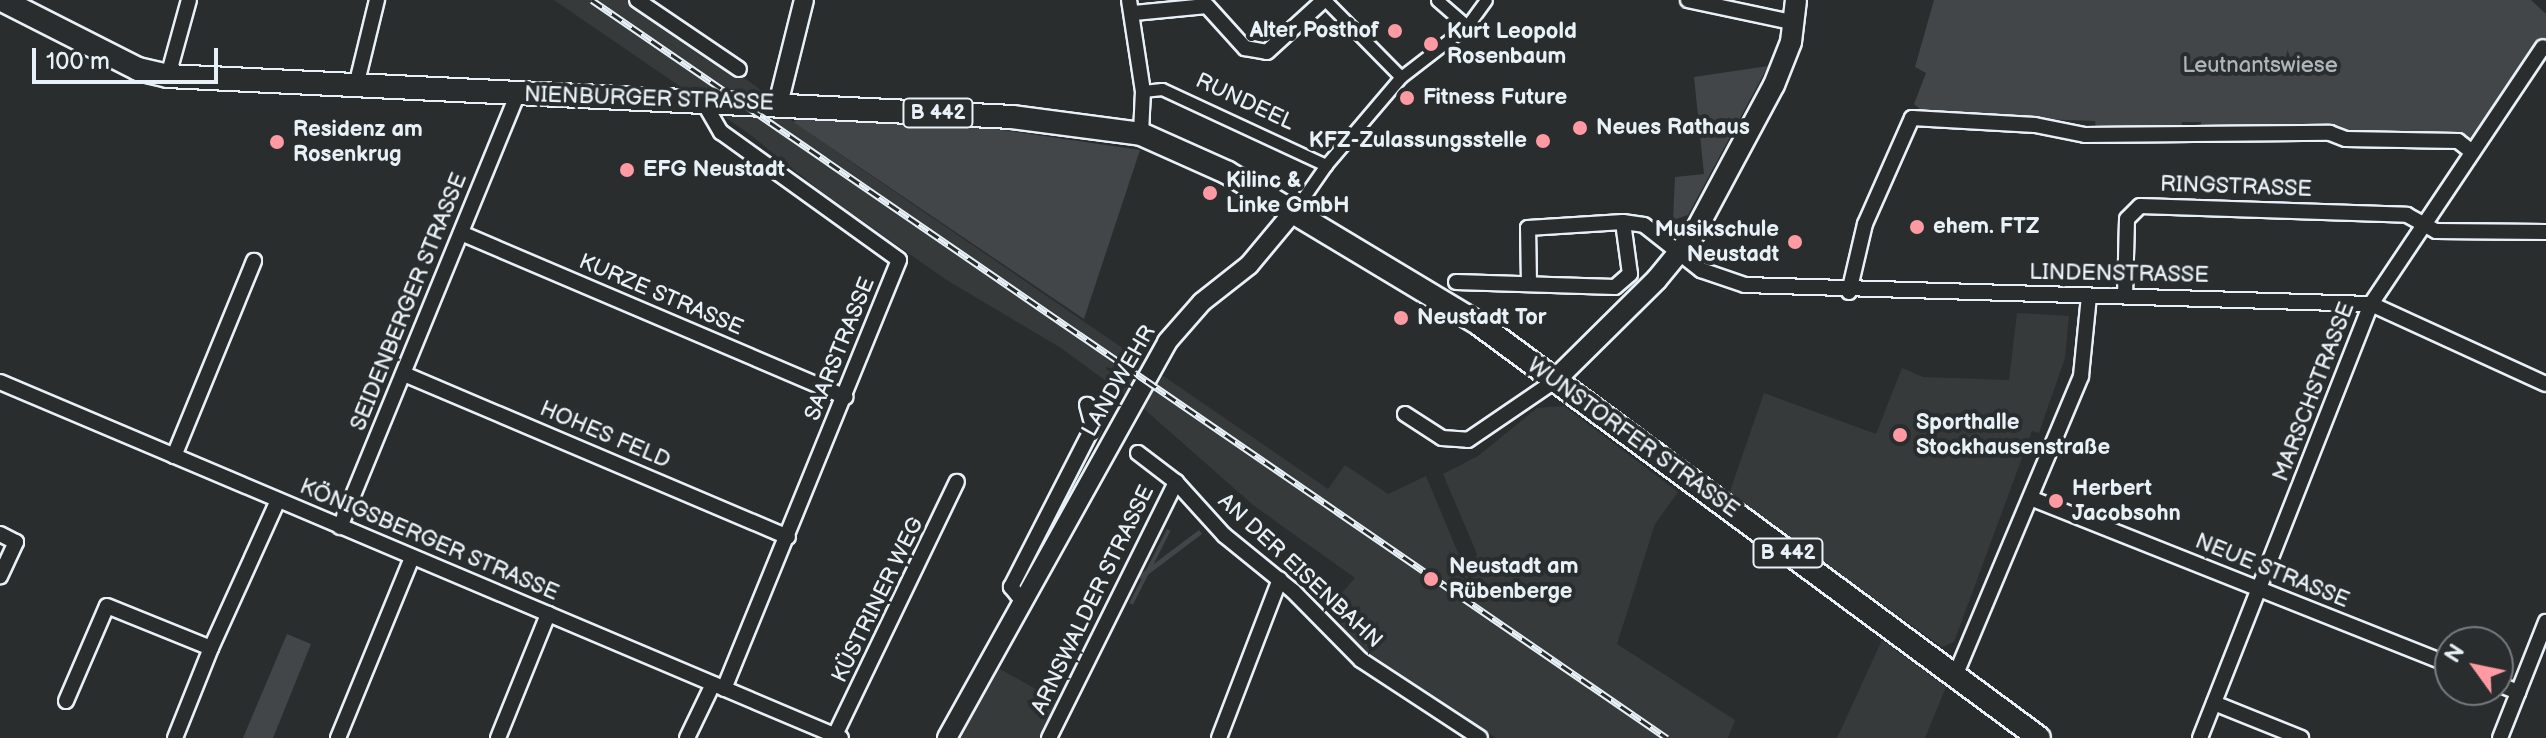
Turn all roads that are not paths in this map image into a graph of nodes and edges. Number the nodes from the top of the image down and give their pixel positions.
1 (2, 0) edge
2 (189, 0) edge
3 (377, 0) edge
4 (637, 0) edge
5 (804, 0) edge
6 (1324, 0) edge
7 (1437, 0) edge
8 (1486, 0) edge
9 (1688, 0) edge
10 (1796, 0) edge
11 (1131, 7) edge
12 (1796, 23) junction
13 (1467, 26) junction
14 (2543, 47) dead end
15 (739, 69) dead end
16 (168, 76) junction
17 (1401, 77) junction
18 (356, 86) junction
19 (1143, 91) junction
20 (518, 93) junction
21 (704, 103) junction
22 (778, 104) junction
23 (1141, 134) junction
24 (2472, 152) junction
25 (1326, 165) junction
26 (1294, 211) junction
27 (1623, 222) junction
28 (2424, 226) junction
29 (2546, 232) edge
30 (461, 233) junction
31 (1680, 255) junction
32 (254, 261) dead end
33 (1456, 282) dead end
34 (1529, 283) junction
35 (1849, 292) junction
36 (2089, 296) junction
37 (2125, 296) junction
38 (2371, 304) junction
39 (404, 374) junction
40 (0, 382) edge
41 (1553, 382) junction
42 (2546, 384) edge
43 (845, 397) junction
44 (1087, 405) dead end
45 (1405, 414) dead end
46 (1138, 453) dead end
47 (174, 456) junction
48 (957, 482) dead end
49 (1176, 482) junction
50 (2033, 499) junction
51 (278, 500) junction
52 (340, 527) junction
53 (0, 534) edge
54 (788, 537) junction
55 (412, 558) junction
56 (0, 577) edge
57 (1280, 579) junction
58 (2260, 590) junction
59 (1024, 603) junction
60 (548, 614) junction
61 (2546, 622) edge
62 (211, 648) junction
63 (2434, 659) edge
64 (1955, 676) junction
65 (719, 687) junction
66 (2514, 690) edge
67 (2518, 692) junction
68 (66, 701) dead end
69 (2214, 703) junction
70 (838, 737) edge
71 (175, 738) edge
72 (338, 738) edge
73 (498, 738) edge
74 (687, 738) edge
75 (947, 738) edge
76 (1049, 738) edge
77 (1219, 738) edge
78 (1480, 738) edge
79 (2039, 738) edge
80 (2200, 738) edge
81 (2301, 738) edge
82 (2500, 738) edge

1 - 16 main road, NIENBURGER STRASSE / B 442
2 - 16 street
3 - 18 street
4 - 15 street
5 - 22 street
6 - 11 street
6 - 17 street
7 - 13 street
8 - 13 street
9 - 12 street
10 - 12 main road
11 - 19 street
12 - 31 main road
13 - 17 street
14 - 24 street, MARSCHSTRASSE
16 - 18 main road, NIENBURGER STRASSE / B 442
17 - 25 street
18 - 20 main road, NIENBURGER STRASSE / B 442
19 - 23 street
19 - 25 street, RUNDEEL
20 - 21 main road, NIENBURGER STRASSE / B 442
20 - 30 street, SEIDENBERGER STRASSE
21 - 22 main road, NIENBURGER STRASSE / B 442
21 - 43 street, SAARSTRASSE
22 - 23 main road, NIENBURGER STRASSE / B 442
23 - 26 main road, NIENBURGER STRASSE / B 442
24 - 28 street, MARSCHSTRASSE
24 - 35 street
25 - 26 street
26 - 41 main road, WUNSTORFER STRASSE / B 442
26 - 59 street, LANDWEHR
27 - 31 street, LINDENSTRASSE
27 - 34 street
27 - 34 street
28 - 29 street, RINGSTRASSE
28 - 37 street, RINGSTRASSE
28 - 38 street, MARSCHSTRASSE
30 - 39 street, SEIDENBERGER STRASSE
30 - 43 street, KURZE STRASSE
31 - 35 street, LINDENSTRASSE
31 - 41 main road
32 - 47 street
33 - 34 street
35 - 36 street, LINDENSTRASSE
36 - 37 street, LINDENSTRASSE
36 - 50 street
37 - 38 street, LINDENSTRASSE
38 - 42 street, LINDENSTRASSE
38 - 58 street, MARSCHSTRASSE
39 - 52 street, SEIDENBERGER STRASSE
39 - 54 street, HOHES FELD
40 - 47 street, KÖNIGSBERGER STRASSE
41 - 45 street
41 - 64 main road, WUNSTORFER STRASSE / B 442
43 - 54 street, SAARSTRASSE
44 - 59 street, LANDWEHR
46 - 49 street, AN DER EISENBAHN
47 - 51 street, KÖNIGSBERGER STRASSE
48 - 70 street, KÜSTRINER WEG
49 - 57 street, AN DER EISENBAHN
49 - 76 street, ARNSWALDER STRASSE
50 - 58 street, NEUE STRASSE
50 - 64 street
51 - 52 street, KÖNIGSBERGER STRASSE
51 - 62 street
52 - 55 street, KÖNIGSBERGER STRASSE
53 - 56 street
54 - 65 street, SAARSTRASSE
55 - 60 street, KÖNIGSBERGER STRASSE
55 - 72 street
57 - 77 street
57 - 78 street, AN DER EISENBAHN
58 - 63 street, NEUE STRASSE
58 - 69 street, MARSCHSTRASSE
59 - 75 street, LANDWEHR
60 - 65 street, KÖNIGSBERGER STRASSE
60 - 73 street
61 - 67 street
62 - 68 street
62 - 71 street
64 - 79 main road, WUNSTORFER STRASSE / B 442
65 - 70 street, KÖNIGSBERGER STRASSE
65 - 74 street, SAARSTRASSE
66 - 67 street
67 - 82 street
69 - 80 street, MARSCHSTRASSE
69 - 81 street

